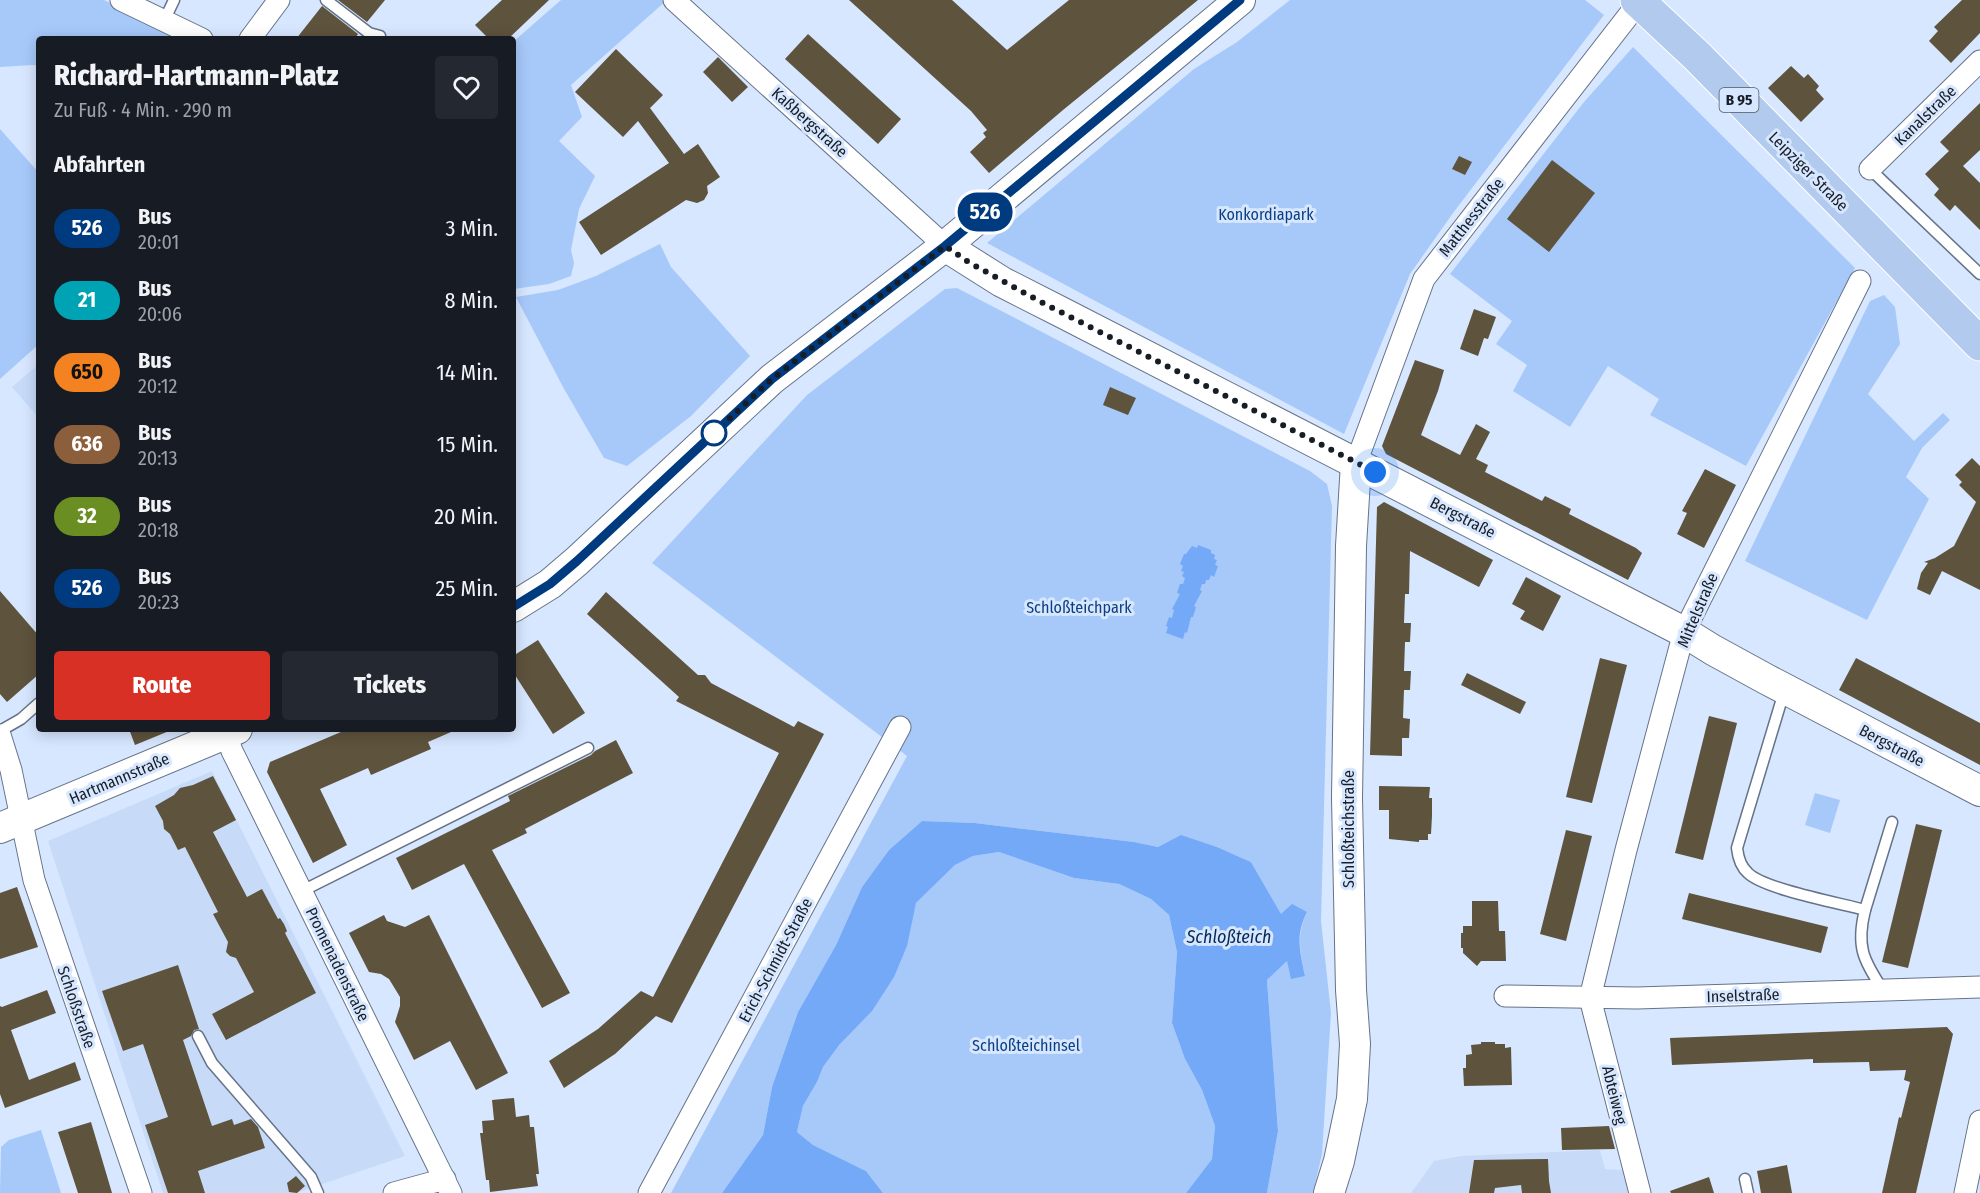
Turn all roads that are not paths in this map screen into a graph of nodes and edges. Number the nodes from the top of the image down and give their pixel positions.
1 (121, 0) edge
2 (174, 0) edge
3 (279, 0) edge
4 (326, 0) edge
5 (1240, 0) edge
6 (676, 1) edge
7 (1638, 1) edge
8 (164, 21) junction
9 (196, 36) edge
10 (252, 36) edge
11 (380, 36) dead end
12 (1980, 61) edge
13 (1870, 169) joint
14 (945, 246) junction
15 (1980, 274) edge
16 (1860, 281) dead end
17 (1980, 344) edge
18 (1356, 463) junction
19 (516, 606) edge
20 (1684, 632) junction
21 (1785, 688) junction
22 (36, 706) edge
23 (900, 726) dead end
24 (230, 732) edge
25 (232, 732) edge
26 (0, 733) edge
27 (588, 748) dead end
28 (1980, 791) edge
29 (1892, 822) dead end
30 (11, 823) edge
31 (302, 891) junction
32 (1865, 910) junction
33 (1980, 987) edge
34 (1883, 990) junction
35 (1505, 996) dead end
36 (1590, 998) junction
37 (198, 1036) dead end
38 (1980, 1121) edge
39 (1745, 1179) dead end
40 (448, 1186) edge
41 (141, 1193) edge
42 (318, 1193) edge
43 (394, 1193) edge
44 (649, 1193) edge
45 (1329, 1193) edge
46 (1640, 1193) edge
47 (1748, 1193) edge
48 (1965, 1193) edge

1 - 8 street
2 - 8 lane
3 - 10 street
4 - 11 lane
5 - 14 main road
6 - 14 street, Kaßbergstraße
7 - 17 main road, Leipziger Straße / B 95
7 - 18 street, Matthesstraße
8 - 9 street
12 - 13 street, Kanalstraße
13 - 15 lane
14 - 18 main road, Bergstraße
14 - 19 main road
16 - 20 street, Mittelstraße
18 - 20 main road, Bergstraße
18 - 45 main road, Schloßteichstraße
20 - 21 main road, Bergstraße
20 - 36 street, Mittelstraße
21 - 28 main road, Bergstraße
21 - 32 lane
22 - 26 lane
23 - 44 street, Erich-Schmidt-Straße
24 - 30 main road, Hartmannstraße
25 - 31 street, Promenadenstraße
26 - 30 street, Schloßstraße
27 - 31 lane
29 - 32 lane
30 - 41 street, Schloßstraße
31 - 40 street, Promenadenstraße
32 - 34 lane
33 - 34 street, Inselstraße
34 - 36 street, Inselstraße
35 - 36 street, Inselstraße
36 - 46 street, Abteiweg
37 - 42 lane
38 - 48 street
39 - 47 lane
40 - 43 street

